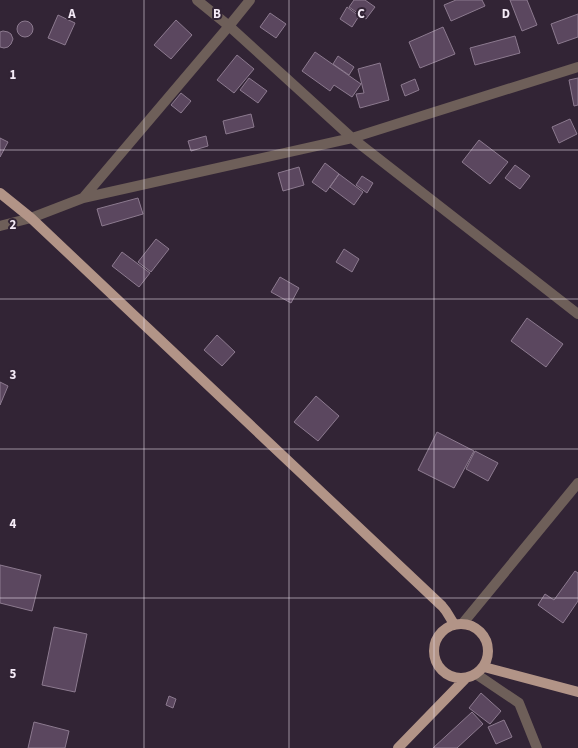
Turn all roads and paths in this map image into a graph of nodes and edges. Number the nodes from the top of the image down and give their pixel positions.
1 (197, 0) edge
2 (250, 0) edge
3 (230, 26) junction
4 (578, 67) edge
5 (352, 138) junction
6 (0, 193) edge
7 (83, 198) junction
8 (31, 218) junction
9 (0, 226) edge
10 (578, 314) edge
11 (578, 483) edge
12 (458, 624) junction
13 (480, 671) junction
14 (466, 678) junction
15 (578, 692) edge
16 (398, 748) edge
17 (536, 748) edge

1 - 3 street
2 - 3 street
3 - 5 street
3 - 7 street
4 - 5 street
5 - 7 street
5 - 10 street
6 - 8 main road
7 - 8 street
8 - 9 street
8 - 12 main road
11 - 12 street
12 - 13 main road
12 - 14 main road
13 - 14 main road
13 - 15 main road
13 - 17 street
14 - 16 main road

